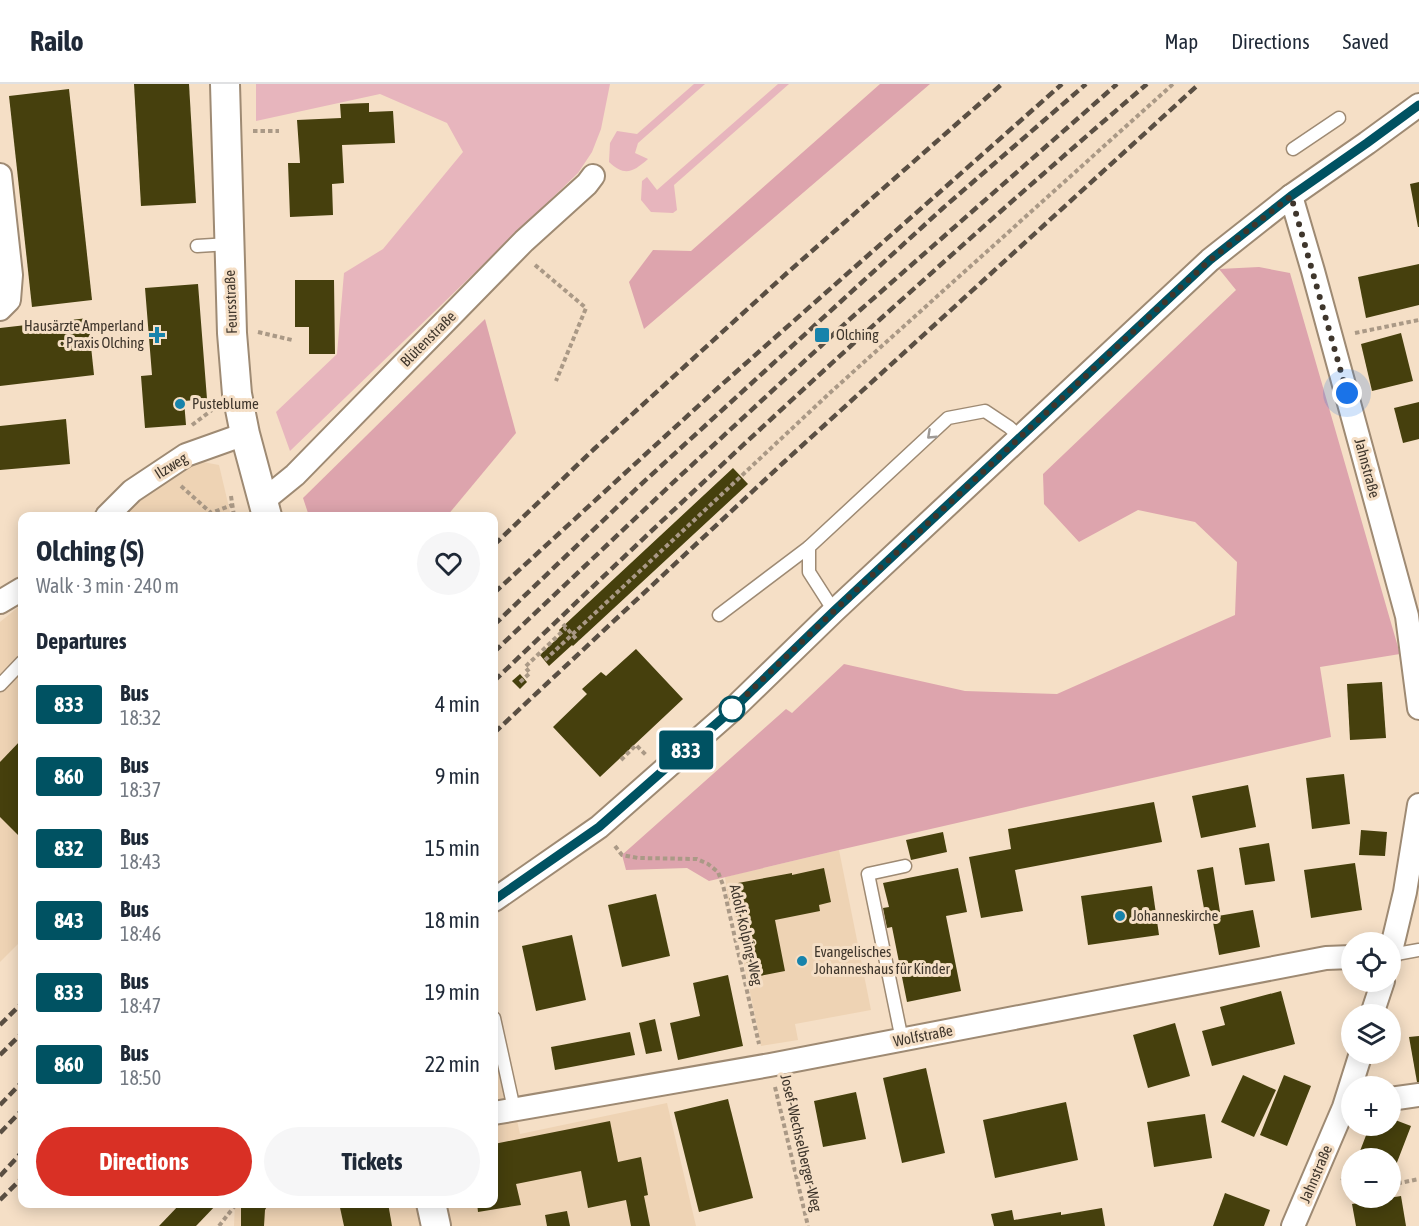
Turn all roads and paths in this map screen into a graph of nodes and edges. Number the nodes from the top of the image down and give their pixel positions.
1 (225, 84) edge
2 (1173, 84) edge
3 (1419, 105) edge
4 (1340, 118) dead end
5 (1293, 149) dead end
6 (0, 176) edge
7 (593, 176) dead end
8 (1291, 196) junction
9 (524, 241) junction
10 (229, 244) junction
11 (197, 246) dead end
12 (6, 270) edge
13 (0, 309) edge
14 (1419, 320) edge
15 (1332, 338) junction
16 (556, 381) dead end
17 (245, 434) junction
18 (1020, 438) junction
19 (178, 483) dead end
20 (230, 495) dead end
21 (232, 506) junction
22 (265, 509) edge
23 (111, 512) edge
24 (210, 512) edge
25 (220, 512) edge
26 (233, 512) edge
27 (809, 547) junction
28 (18, 591) edge
29 (0, 602) edge
30 (834, 611) junction
31 (719, 615) dead end
32 (1413, 615) edge
33 (572, 635) junction
34 (578, 641) dead end
35 (545, 660) dead end
36 (18, 666) edge
37 (520, 682) dead end
38 (0, 685) edge
39 (1419, 708) edge
40 (641, 750) dead end
41 (621, 761) dead end
42 (1419, 805) edge
43 (599, 827) junction
44 (905, 866) dead end
45 (1413, 878) edge
46 (498, 897) edge
47 (1397, 932) edge
48 (1419, 950) edge
49 (1401, 953) edge
50 (1341, 957) edge
51 (902, 1040) junction
52 (498, 1055) edge
53 (770, 1065) junction
54 (1419, 1095) edge
55 (1401, 1098) edge
56 (504, 1111) edge
57 (1341, 1121) edge
58 (1419, 1179) edge
59 (1401, 1183) edge
60 (233, 1208) edge
61 (432, 1208) edge
62 (219, 1226) edge
63 (436, 1226) edge
64 (808, 1226) edge
65 (1293, 1226) edge

1 - 10 street, Feursstraße
2 - 33 path
3 - 8 street
4 - 5 lane
6 - 12 street
7 - 9 street, Blütenstraße
8 - 15 street, Jahnstraße
8 - 18 street
9 - 16 path
9 - 22 street, Blütenstraße
10 - 11 lane
10 - 17 street, Feursstraße
12 - 13 street
14 - 15 path
15 - 32 street, Jahnstraße
17 - 22 street, Feursstraße
17 - 23 street, Ilzweg
18 -> 27 lane
18 - 30 street
19 - 24 path
20 - 21 path
21 - 25 path
21 - 26 path
27 - 30 lane
27 - 31 lane
28 - 29 street
30 - 43 street
32 - 39 street, Jahnstraße
33 - 34 path
33 - 35 path
33 - 37 path
36 - 38 lane
40 - 41 path
42 - 45 street
43 - 46 street
43 - 53 path, Adolf-Kolping-Weg
44 - 51 lane
45 - 47 street
48 - 49 lane
50 - 51 street, Wolfstraße
51 - 53 street, Wolfstraße
52 - 56 lane
53 - 56 street, Wolfstraße
53 - 64 path, Josef-Wechselberger-Weg
54 - 55 street
57 - 65 street, Jahnstraße
58 - 59 path
60 - 62 path
61 - 63 street

